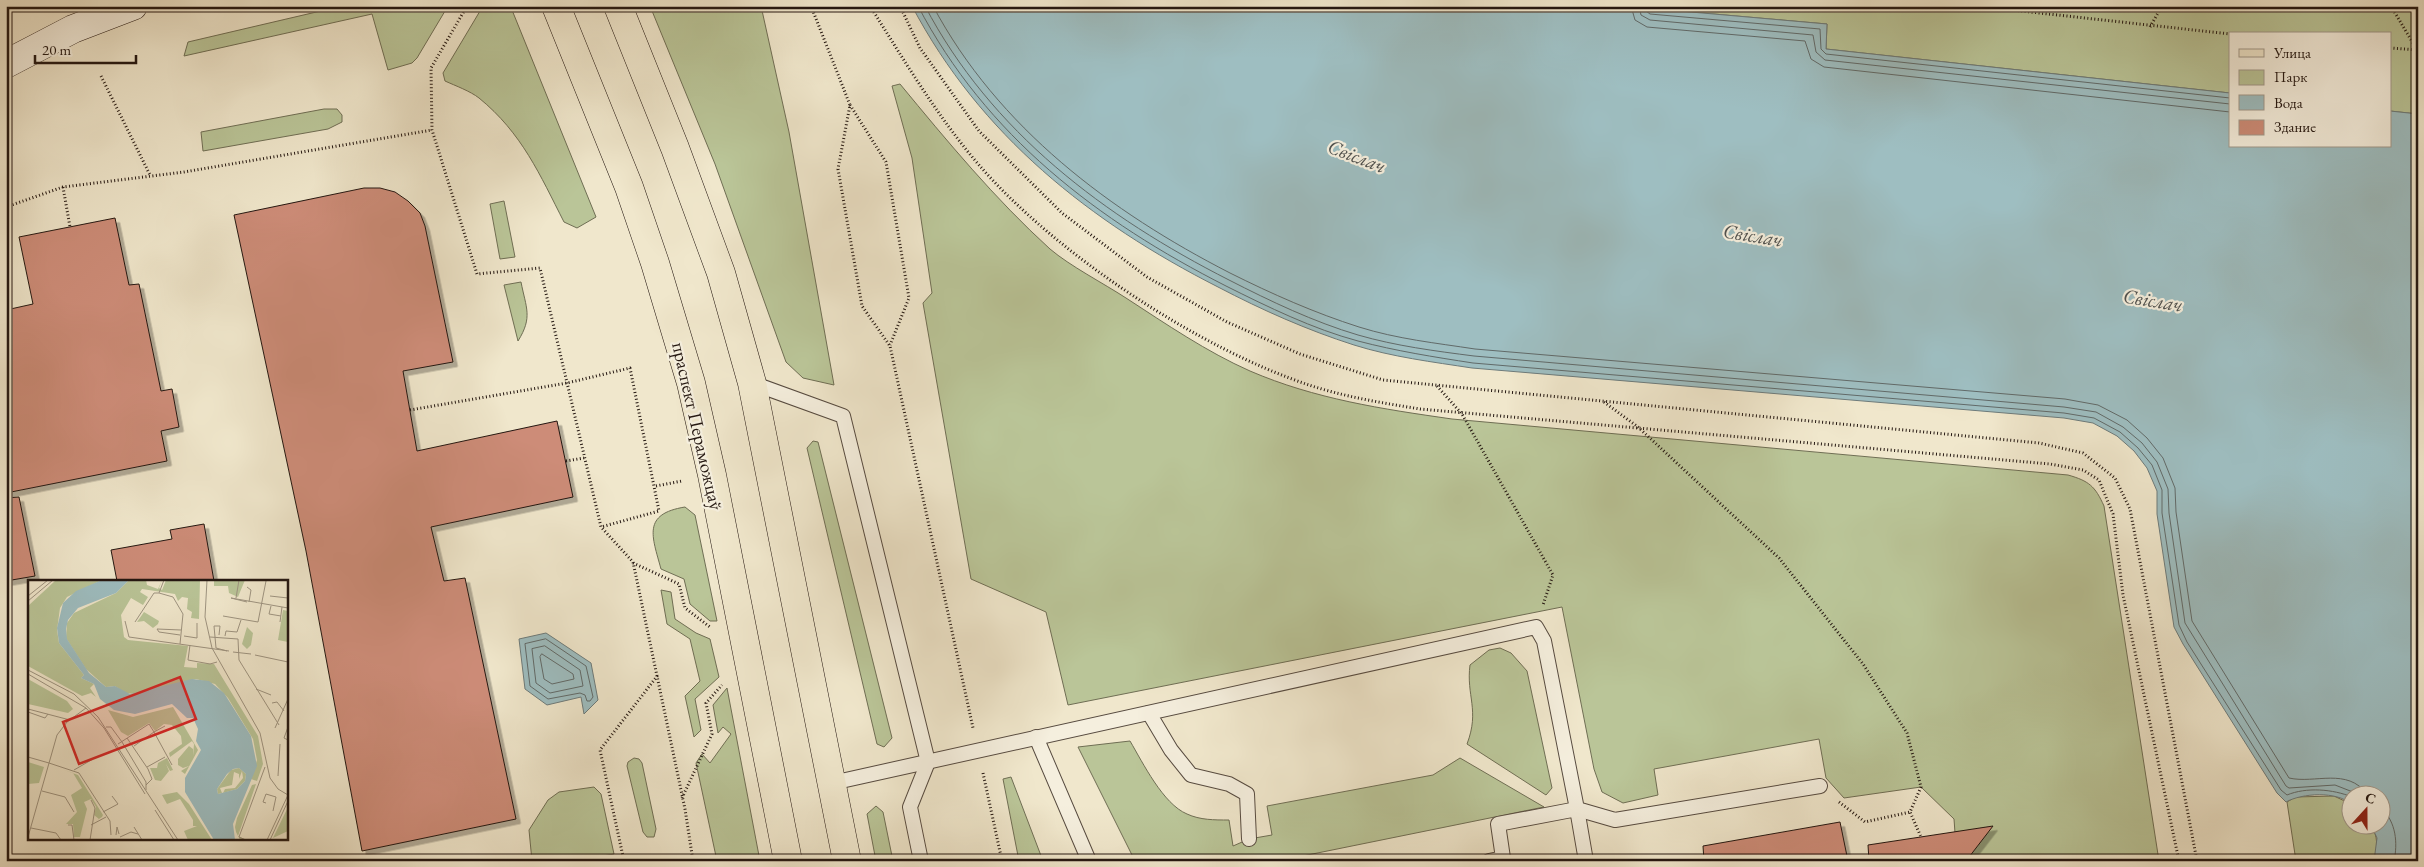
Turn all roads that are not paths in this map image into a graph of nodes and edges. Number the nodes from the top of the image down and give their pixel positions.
1 (133, 6) edge
2 (556, 6) edge
3 (618, 6) edge
4 (6, 64) edge
5 (752, 383) junction
6 (1148, 713) junction
7 (1036, 737) junction
8 (928, 762) junction
9 (832, 783) junction
10 (1820, 786) road end
11 (1577, 809) junction
12 (1249, 839) dead end
13 (788, 861) edge
14 (847, 861) edge
15 (921, 861) edge
16 (1089, 861) edge
17 (1489, 861) edge
18 (1586, 861) edge

1 - 4 main road
2 - 13 main road, праспект Пераможцаў
3 - 5 main road
5 - 8 lane
5 - 9 main road
6 - 7 lane
6 - 11 lane
6 - 12 lane
7 - 8 lane
7 - 16 lane
8 - 9 lane
8 - 15 lane
9 - 14 main road
10 - 11 lane
11 - 17 lane
11 - 18 lane

